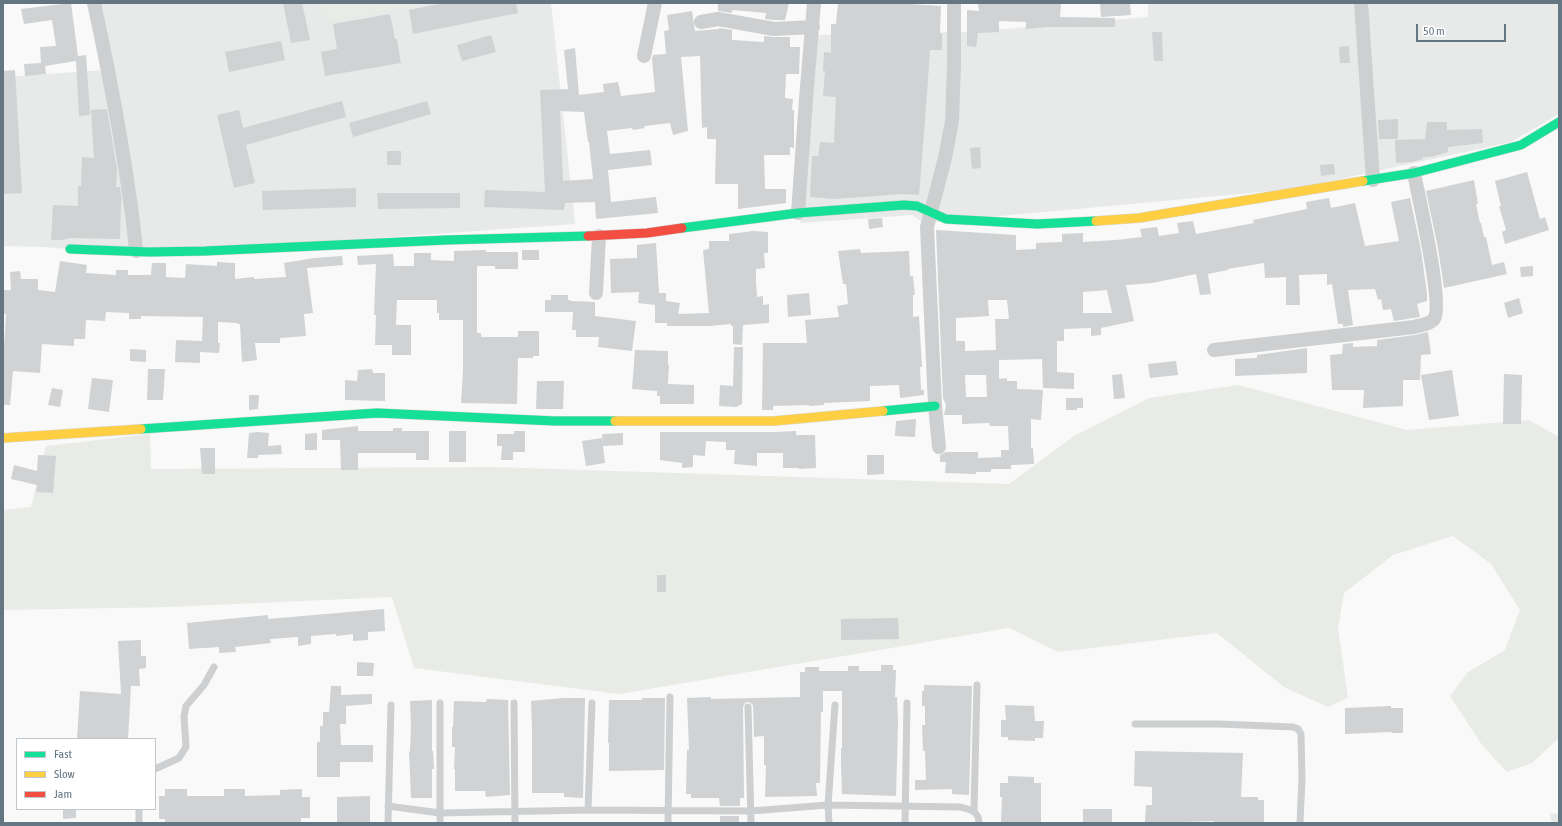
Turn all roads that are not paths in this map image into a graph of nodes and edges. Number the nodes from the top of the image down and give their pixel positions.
1 (94, 3) edge
2 (655, 3) edge
3 (814, 3) edge
4 (954, 3) edge
5 (1361, 3) edge
6 (701, 22) dead end
7 (813, 27) junction
8 (644, 56) dead end
9 (1559, 122) edge
10 (1414, 173) junction
11 (1374, 180) junction
12 (931, 212) junction
13 (798, 213) junction
14 (599, 236) junction
15 (70, 250) dead end
16 (136, 251) junction
17 (596, 292) dead end
18 (1214, 350) dead end
19 (936, 406) junction
20 (3, 438) edge
21 (939, 447) dead end
22 (214, 667) dead end
23 (977, 685) dead end
24 (670, 697) dead end
25 (440, 703) dead end
26 (514, 703) dead end
27 (592, 703) dead end
28 (907, 703) dead end
29 (391, 705) dead end
30 (835, 705) dead end
31 (748, 707) dead end
32 (1135, 724) dead end
33 (156, 769) edge
34 (828, 805) junction
35 (388, 806) junction
36 (905, 806) junction
37 (139, 810) edge
38 (588, 810) junction
39 (668, 810) junction
40 (751, 811) junction
41 (974, 811) junction
42 (515, 812) junction
43 (440, 813) junction
44 (139, 823) edge
45 (388, 823) edge
46 (440, 823) edge
47 (515, 823) edge
48 (668, 823) edge
49 (751, 823) edge
50 (829, 823) edge
51 (905, 823) edge
52 (979, 823) edge
53 (1300, 823) edge

1 - 16 street
2 - 8 street
3 - 7 street
4 - 12 street
5 - 11 street
6 - 7 street
7 - 13 street
9 - 10 street
10 - 11 street
10 - 18 street
11 - 12 street
12 - 13 street
12 - 19 street
13 - 14 street
14 - 16 street
14 - 17 street
15 - 16 street
19 - 20 street
19 - 21 street
22 - 33 lane
23 - 41 lane
24 - 39 lane
25 - 43 lane
26 - 42 lane
27 - 38 lane
28 - 36 lane
29 - 35 lane
30 - 34 lane
31 - 40 lane
32 - 53 lane
34 - 36 lane
34 - 40 lane
34 - 50 lane
35 - 43 lane
35 - 45 lane
36 - 41 lane
36 - 51 lane
37 - 44 lane
38 - 39 lane
38 - 42 lane
39 - 40 lane
39 - 48 lane
40 - 49 lane
41 - 52 lane
42 - 43 lane
42 - 47 lane
43 - 46 lane

